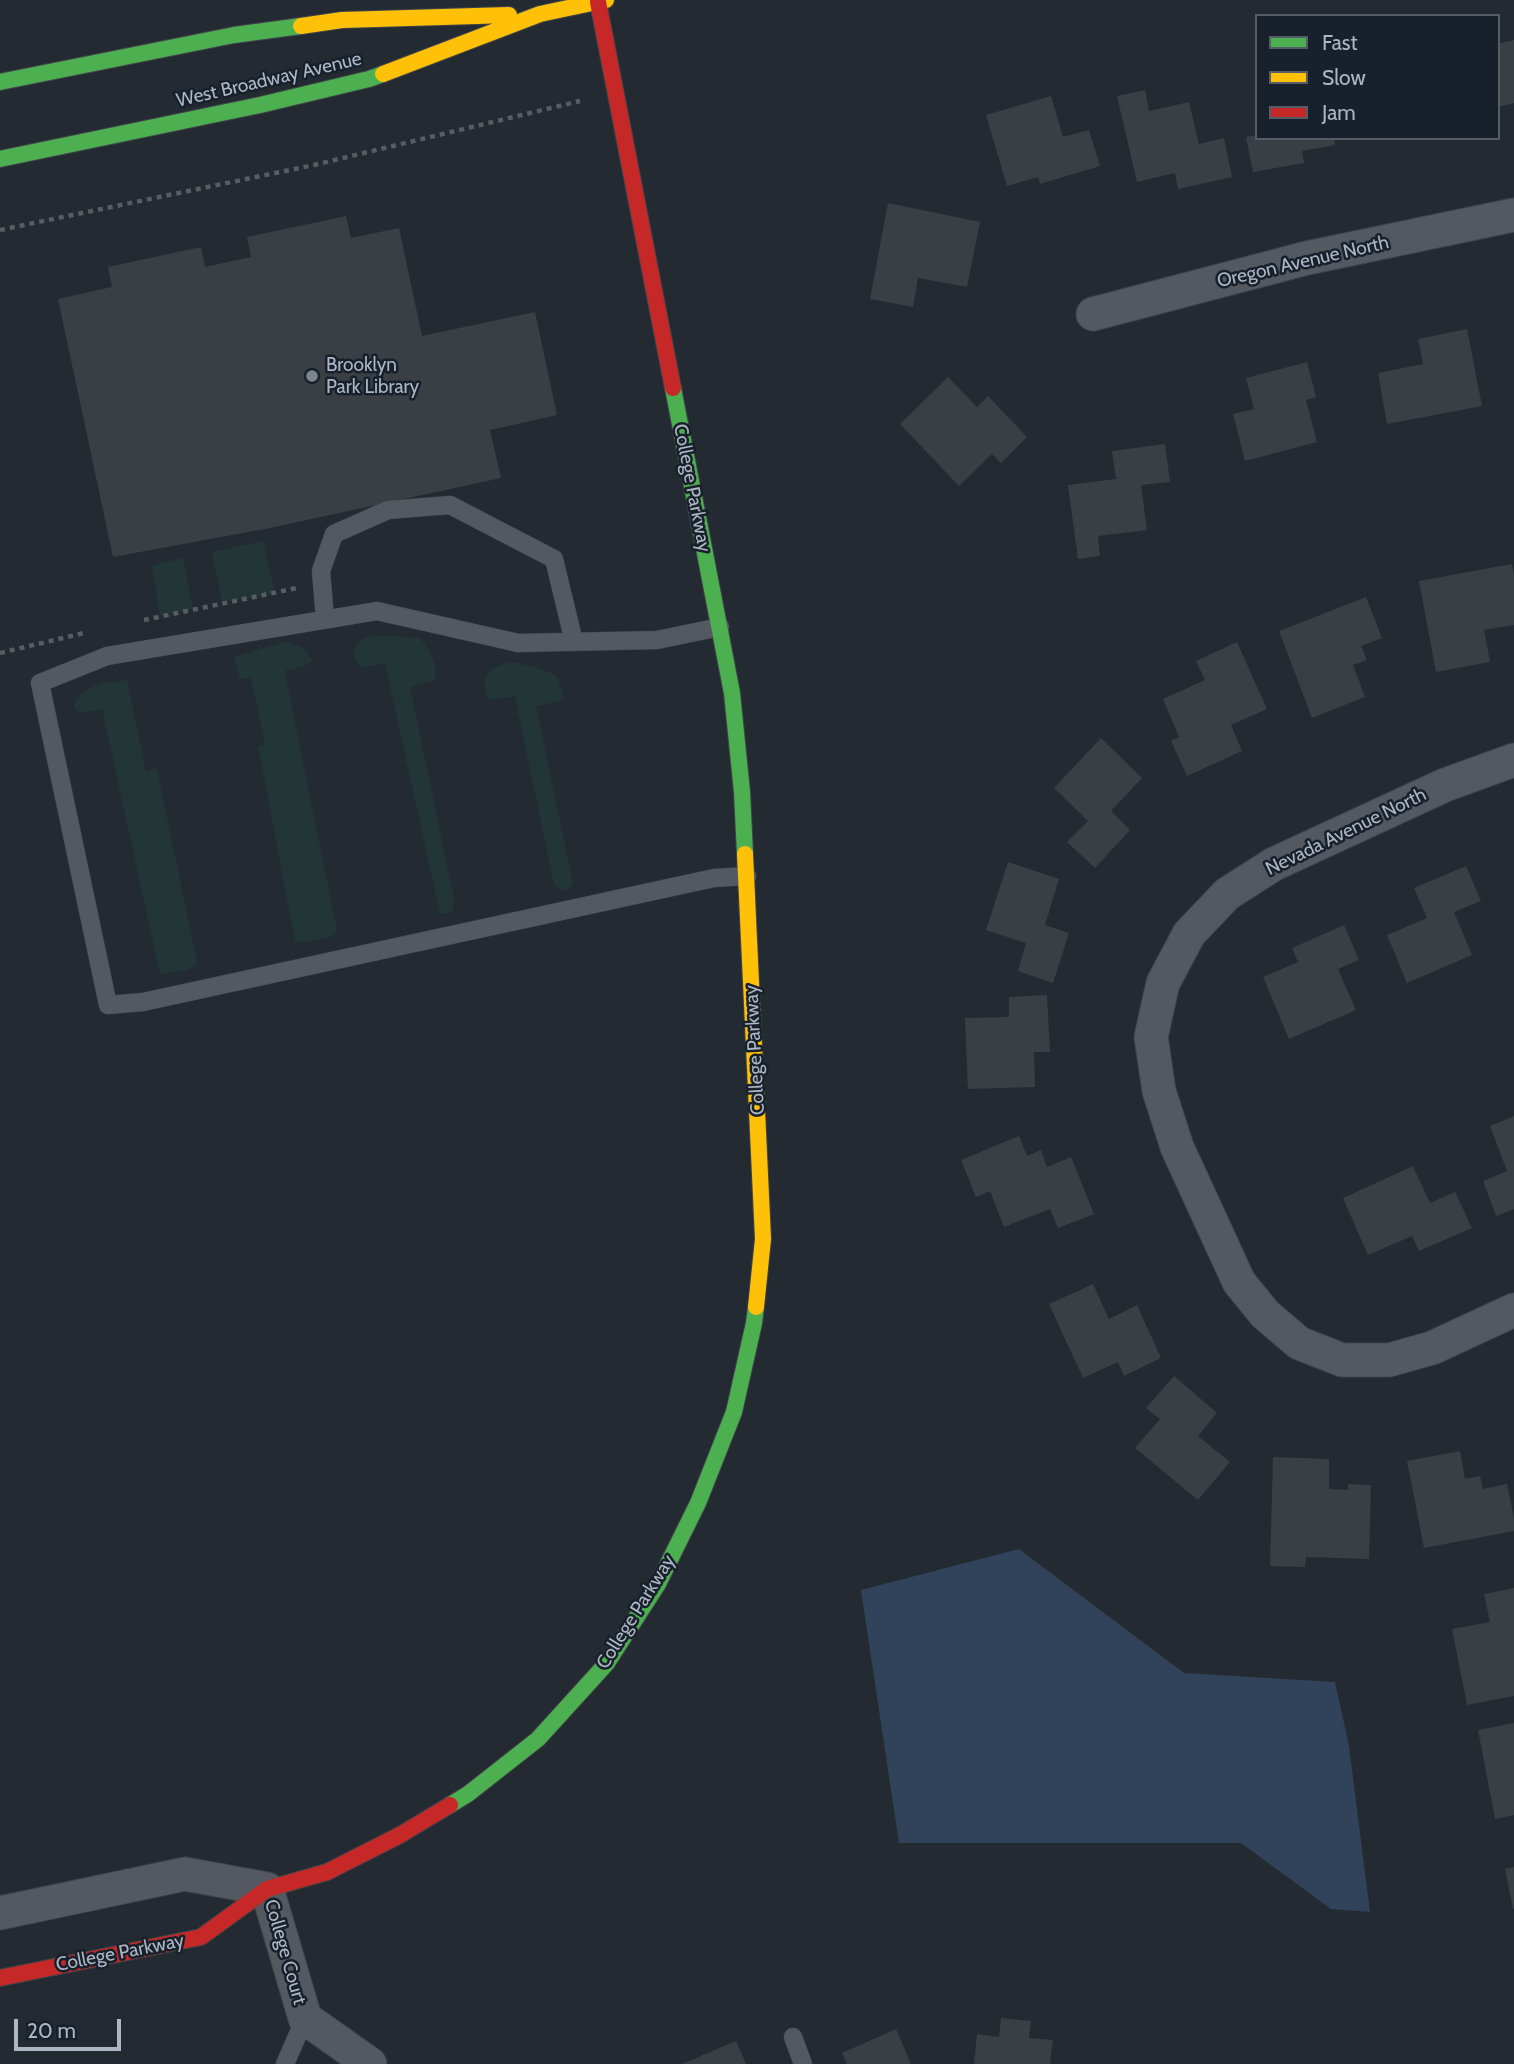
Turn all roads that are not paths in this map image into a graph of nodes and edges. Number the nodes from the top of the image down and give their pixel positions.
1 (602, 1) edge
2 (540, 14) junction
3 (0, 82) edge
4 (0, 159) edge
5 (1514, 215) edge
6 (1093, 314) dead end
7 (325, 619) junction
8 (720, 627) junction
9 (574, 642) junction
10 (1514, 761) edge
11 (747, 876) junction
12 (1514, 1310) edge
13 (267, 1889) junction
14 (0, 1913) edge
15 (0, 1978) edge
16 (305, 2018) junction
17 (793, 2037) dead end
18 (285, 2064) edge
19 (370, 2064) edge
20 (803, 2064) edge

1 - 2 street, West Broadway Avenue
1 - 8 street, College Parkway
2 - 3 street, West Broadway Avenue
2 - 4 street, West Broadway Avenue
5 - 6 street, Oregon Avenue North
7 - 9 lane
7 - 9 lane
7 - 11 lane
8 - 9 lane
8 - 11 street, College Parkway
10 - 12 street, Nevada Avenue North
11 - 13 street, College Parkway
13 - 14 street, College Parkway
13 - 15 street, College Parkway
13 - 16 street, College Court
16 - 18 lane
16 - 19 street, College Court
17 - 20 lane

